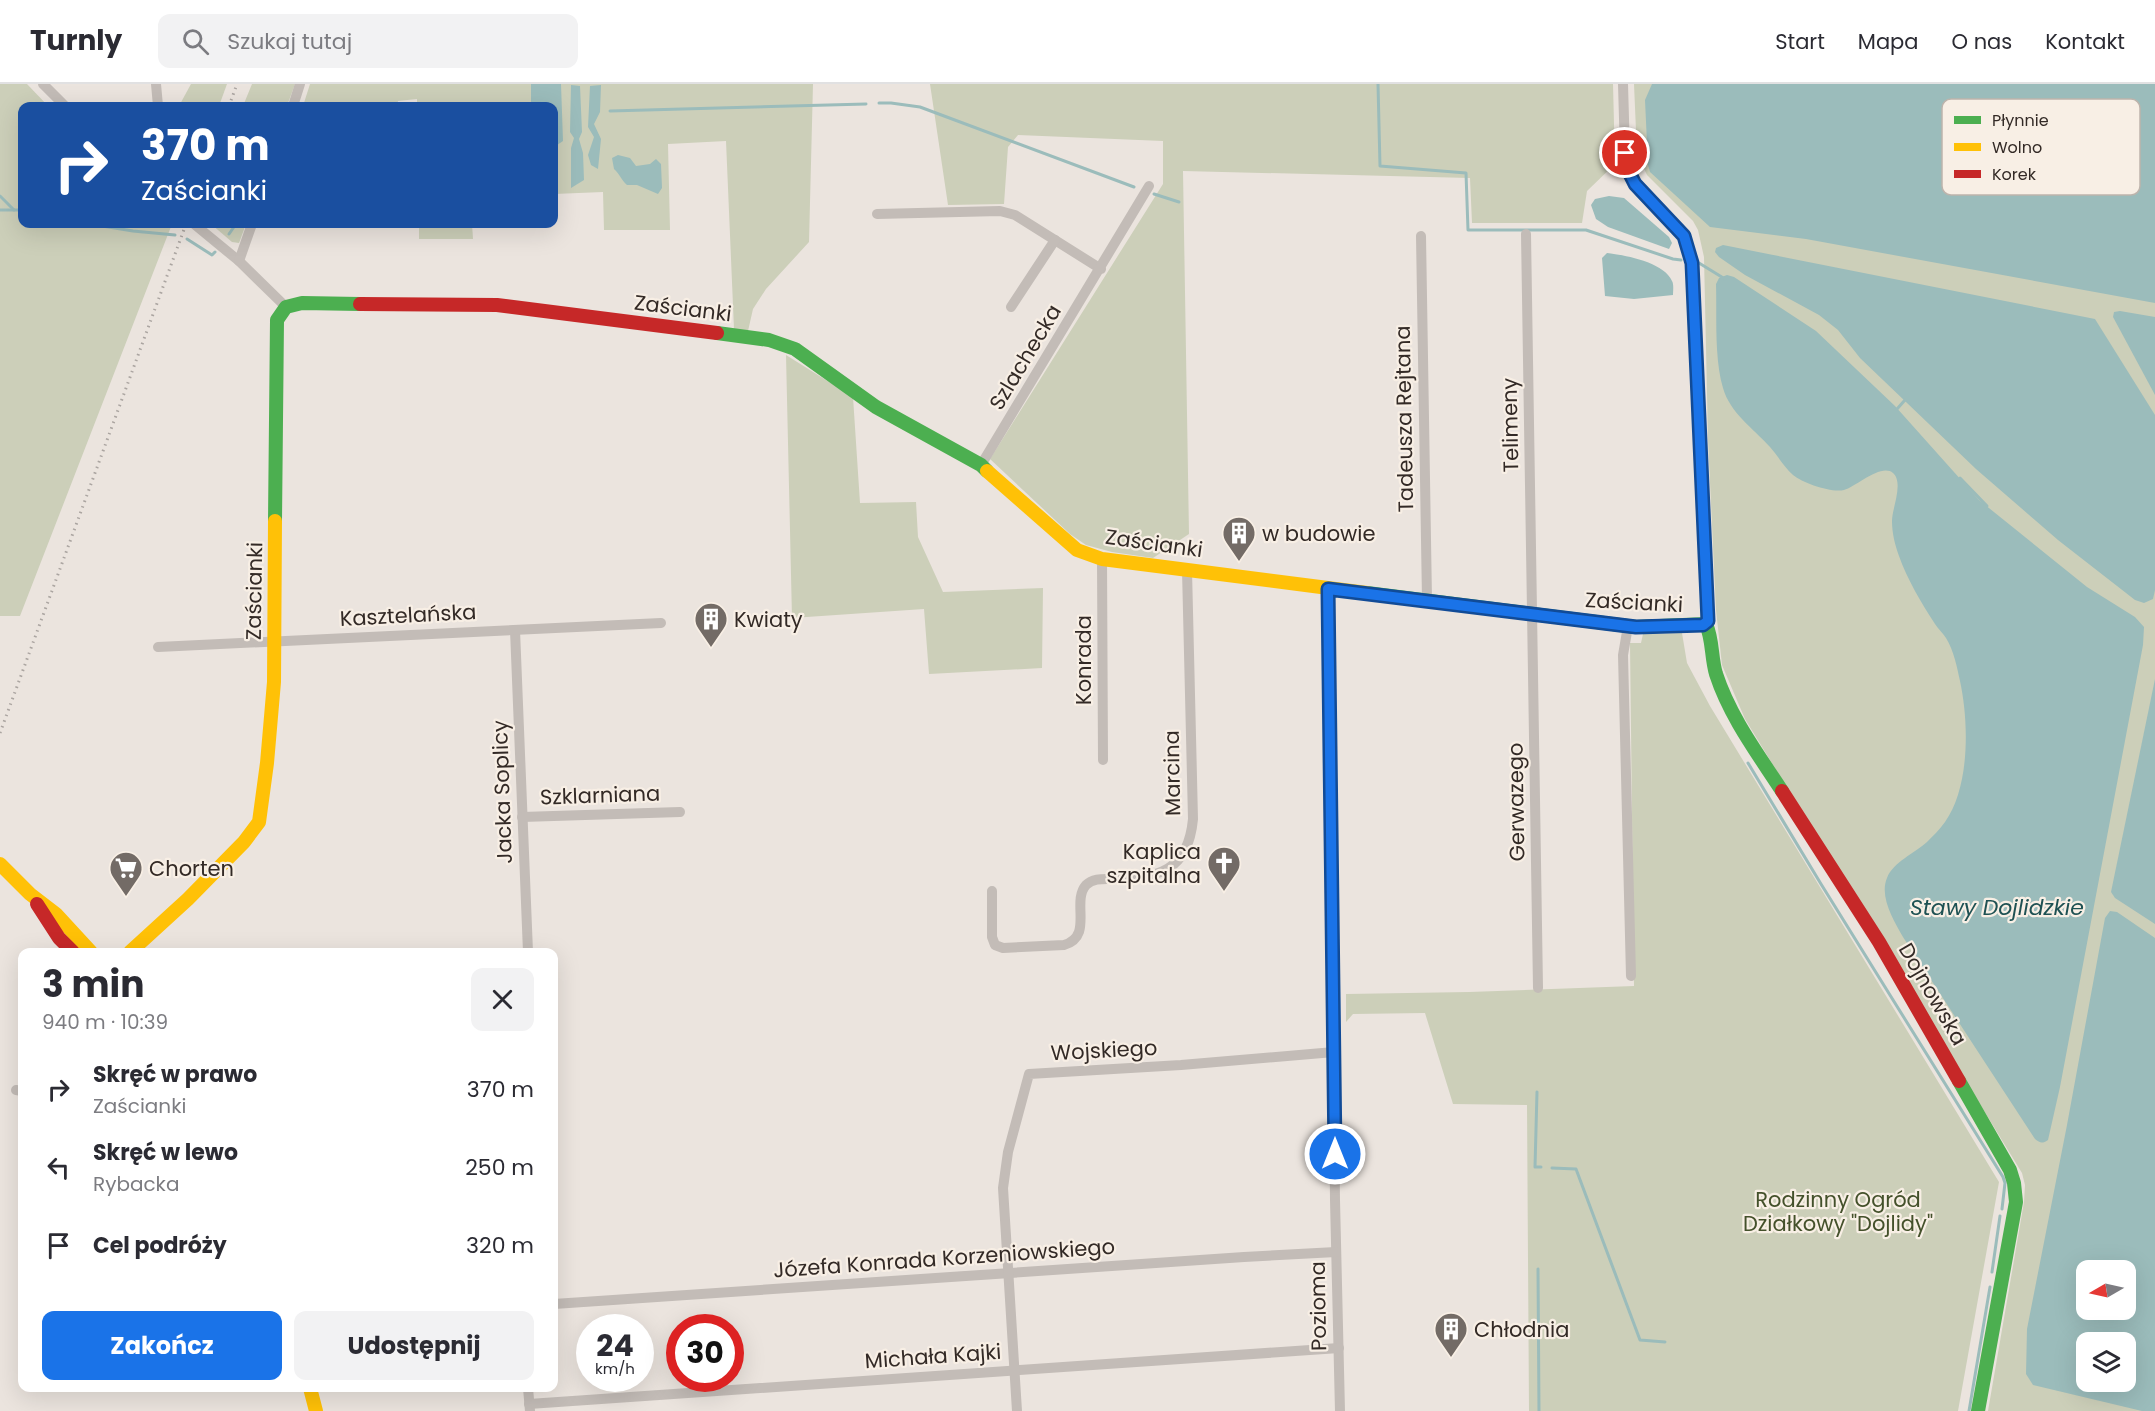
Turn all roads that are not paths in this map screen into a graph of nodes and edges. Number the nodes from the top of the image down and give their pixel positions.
1 (43, 84) edge
2 (156, 84) edge
3 (300, 84) edge
4 (1623, 84) edge
5 (60, 102) edge
6 (158, 102) edge
7 (294, 102) edge
8 (1149, 186) dead end
9 (877, 214) dead end
10 (199, 228) edge
11 (251, 228) edge
12 (1526, 234) dead end
13 (1421, 236) dead end
14 (1055, 240) junction
15 (239, 261) junction
16 (1101, 269) junction
17 (286, 307) junction
18 (1011, 307) dead end
19 (981, 465) junction
20 (1102, 559) junction
21 (1187, 570) junction
22 (1328, 589) junction
23 (1427, 600) junction
24 (1533, 615) junction
25 (661, 623) dead end
26 (1706, 624) junction
27 (1628, 626) junction
28 (515, 630) junction
29 (275, 641) junction
30 (158, 647) dead end
31 (1103, 760) dead end
32 (680, 812) dead end
33 (522, 817) junction
34 (0, 864) edge
35 (992, 891) dead end
36 (30, 894) junction
37 (69, 948) edge
38 (87, 948) edge
39 (134, 948) edge
40 (528, 948) edge
41 (1631, 976) dead end
42 (1538, 988) dead end
43 (1334, 1052) junction
44 (1336, 1252) junction
45 (1009, 1272) junction
46 (558, 1304) edge
47 (1339, 1348) junction
48 (1014, 1370) junction
49 (311, 1392) edge
50 (528, 1392) edge
51 (530, 1408) edge
52 (316, 1411) edge
53 (1017, 1411) edge
54 (1340, 1411) edge
55 (1978, 1411) edge

1 - 5 street
2 - 6 street
3 - 7 street
4 - 26 street
8 - 16 street, Szlachecka
9 - 14 street
10 - 15 street
11 - 15 street
12 - 24 street, Telimeny
13 - 23 street, Tadeusza Rejtana
14 - 16 street
14 - 18 street, Szlachecka
15 - 17 street
16 - 19 street, Szlachecka
17 - 19 street, Zaścianki
17 - 29 street, Zaścianki
19 - 20 street, Zaścianki
20 - 21 street, Zaścianki
20 - 31 street, Konrada
21 - 22 street, Zaścianki
21 - 35 street, Marcina
22 - 23 street, Zaścianki
22 - 43 street, Pozioma
23 - 24 street, Zaścianki
24 - 27 street, Zaścianki
24 - 42 street, Gerwazego
25 - 28 street, Kasztelańska
26 - 27 street, Zaścianki
26 - 55 street, Dojnowska
27 - 41 street
28 - 29 street, Kasztelańska
28 - 33 street, Jacka Soplicy
29 - 30 street, Kasztelańska
29 - 39 street, Zaścianki
32 - 33 street, Szklarniana
33 - 40 street, Jacka Soplicy
34 - 36 street
36 - 37 street
36 - 38 street
43 - 44 street, Pozioma
43 - 45 street, Wojskiego
44 - 45 street, Józefa Konrada Korzeniowskiego
44 - 47 street, Pozioma
45 - 46 street, Józefa Konrada Korzeniowskiego
45 - 48 street
47 - 48 street, Michała Kajki
47 - 54 street, Pozioma
48 - 51 street, Michała Kajki
48 - 53 street
49 - 52 street
50 - 51 street

